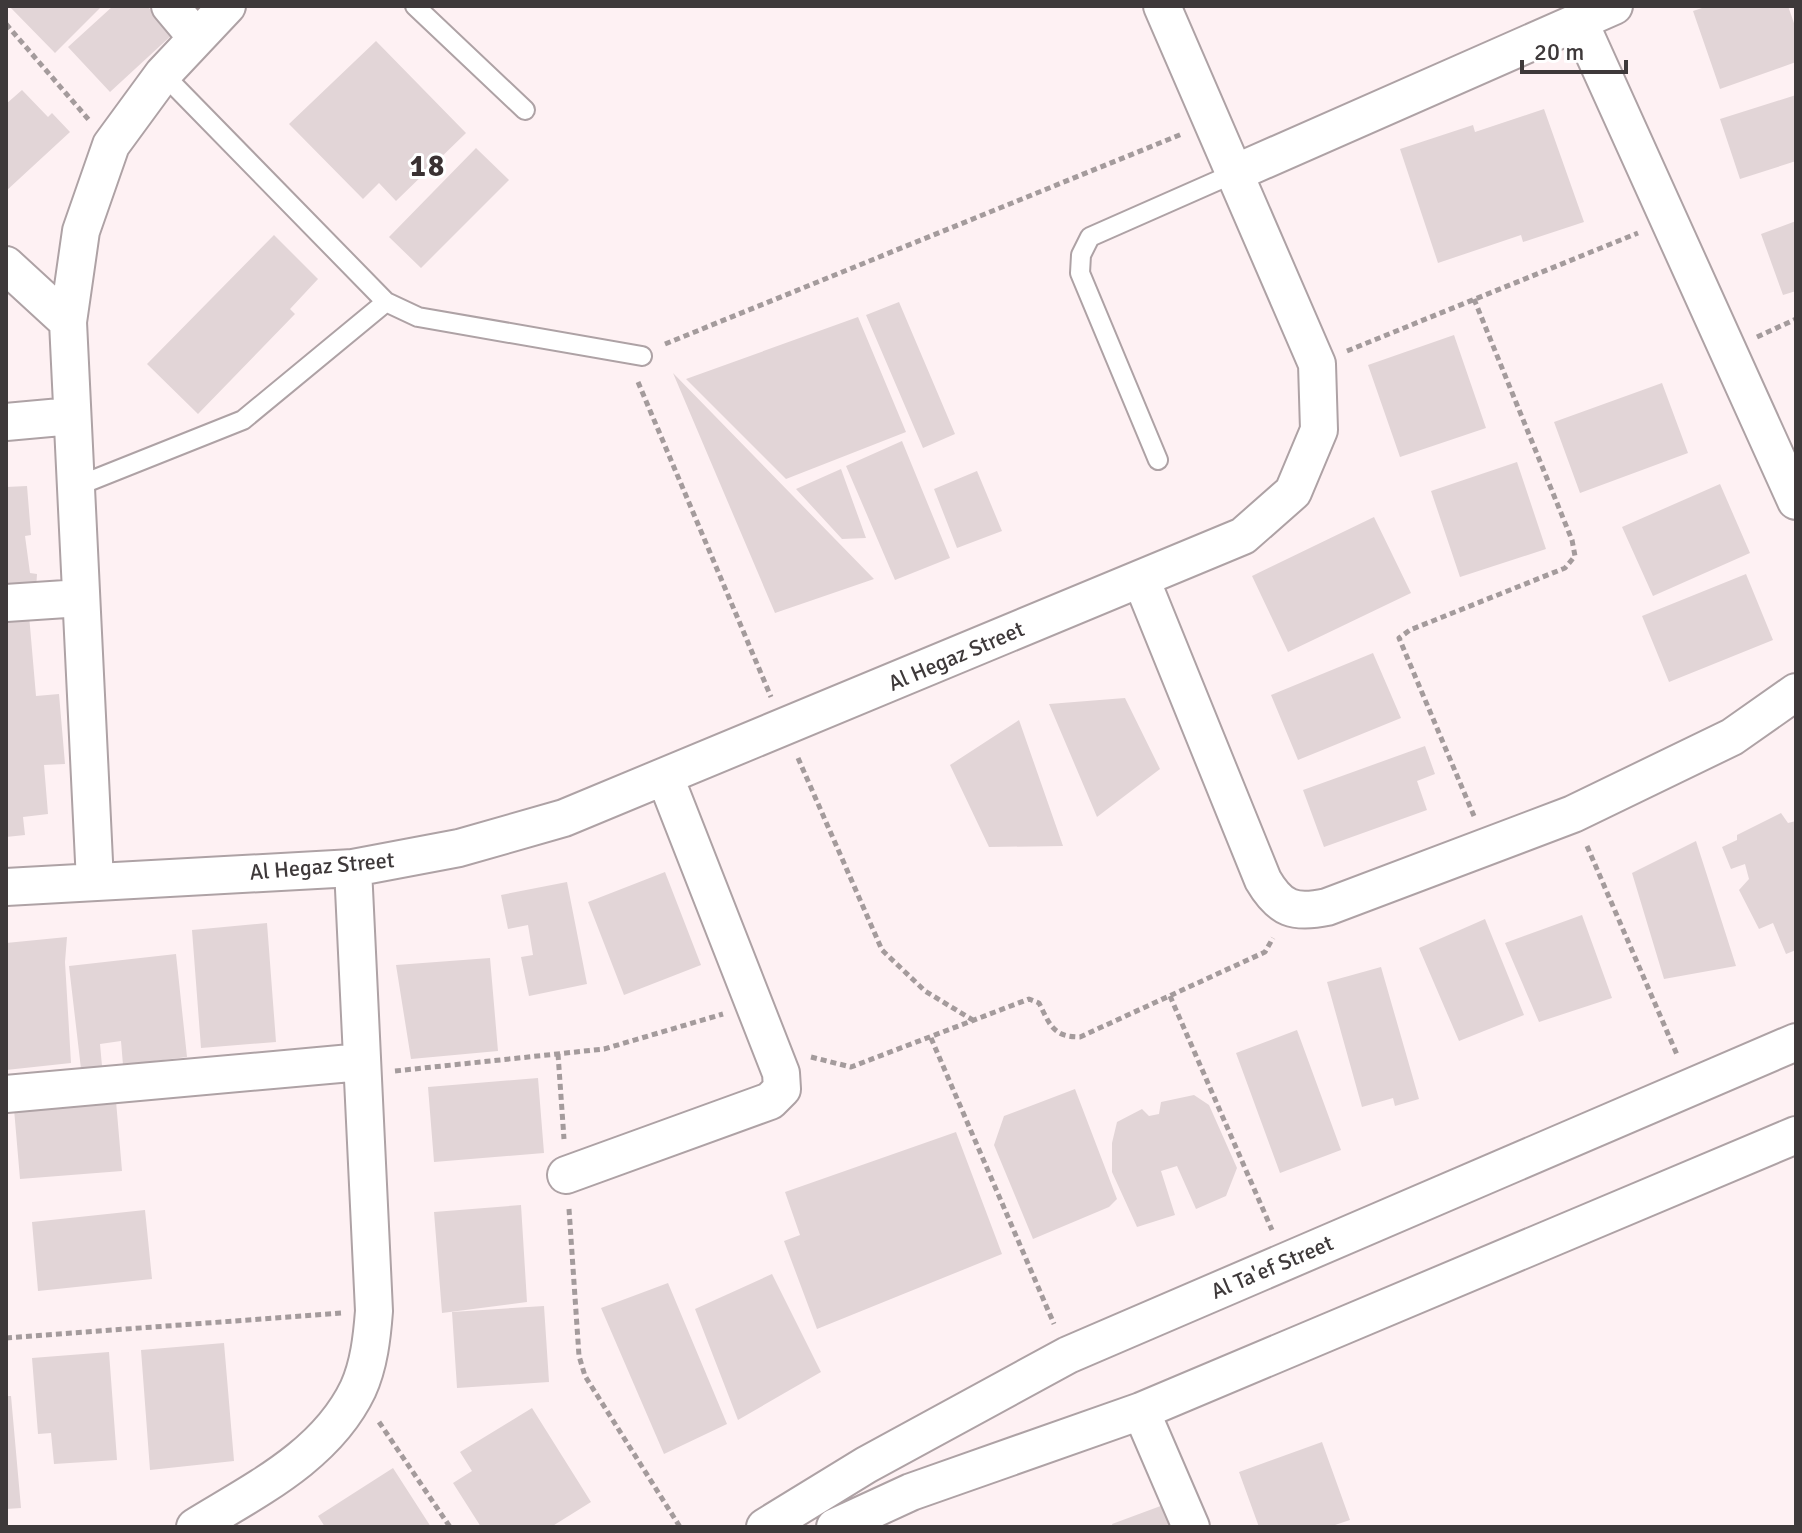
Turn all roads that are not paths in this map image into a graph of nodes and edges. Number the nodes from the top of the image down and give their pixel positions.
1 (170, 6) edge
2 (227, 6) edge
3 (415, 6) edge
4 (1162, 6) edge
5 (1614, 6) edge
6 (1579, 21) junction
7 (196, 37) junction
8 (163, 74) junction
9 (525, 110) dead end
10 (1235, 173) junction
11 (6, 265) edge
12 (386, 302) junction
13 (68, 322) junction
14 (642, 356) road end
15 (72, 416) junction
16 (6, 422) edge
17 (1158, 460) dead end
18 (75, 487) junction
19 (1796, 501) edge
20 (1141, 579) junction
21 (81, 598) junction
22 (6, 603) edge
23 (1796, 692) edge
24 (665, 777) junction
25 (353, 868) junction
26 (95, 882) junction
27 (6, 887) edge
28 (1796, 1042) edge
29 (362, 1068) junction
30 (6, 1094) edge
31 (1796, 1135) edge
32 (566, 1175) road end
33 (1141, 1411) junction
34 (195, 1527) edge
35 (765, 1527) edge
36 (835, 1527) edge
37 (1191, 1527) edge

1 - 7 street
2 - 7 street
3 - 9 lane
4 - 10 street, Al Hegaz Street
5 - 6 street
6 - 10 street
6 - 19 street
7 - 8 street
8 - 12 lane
8 - 13 street
10 - 17 lane
10 - 20 street, Al Hegaz Street
11 - 13 street
12 - 14 lane
12 - 18 lane
13 - 15 street
15 - 16 street
15 - 18 street
18 - 21 street
20 - 23 street
20 - 24 street, Al Hegaz Street
21 - 22 street
21 - 26 street
24 - 25 street, Al Hegaz Street
24 - 32 street
25 - 26 street, Al Hegaz Street
25 - 29 street
26 - 27 street, Al Hegaz Street
28 - 35 street, Al Ta'ef Street
29 - 30 street
29 - 34 street
31 - 33 street
33 - 36 street
33 - 37 street

